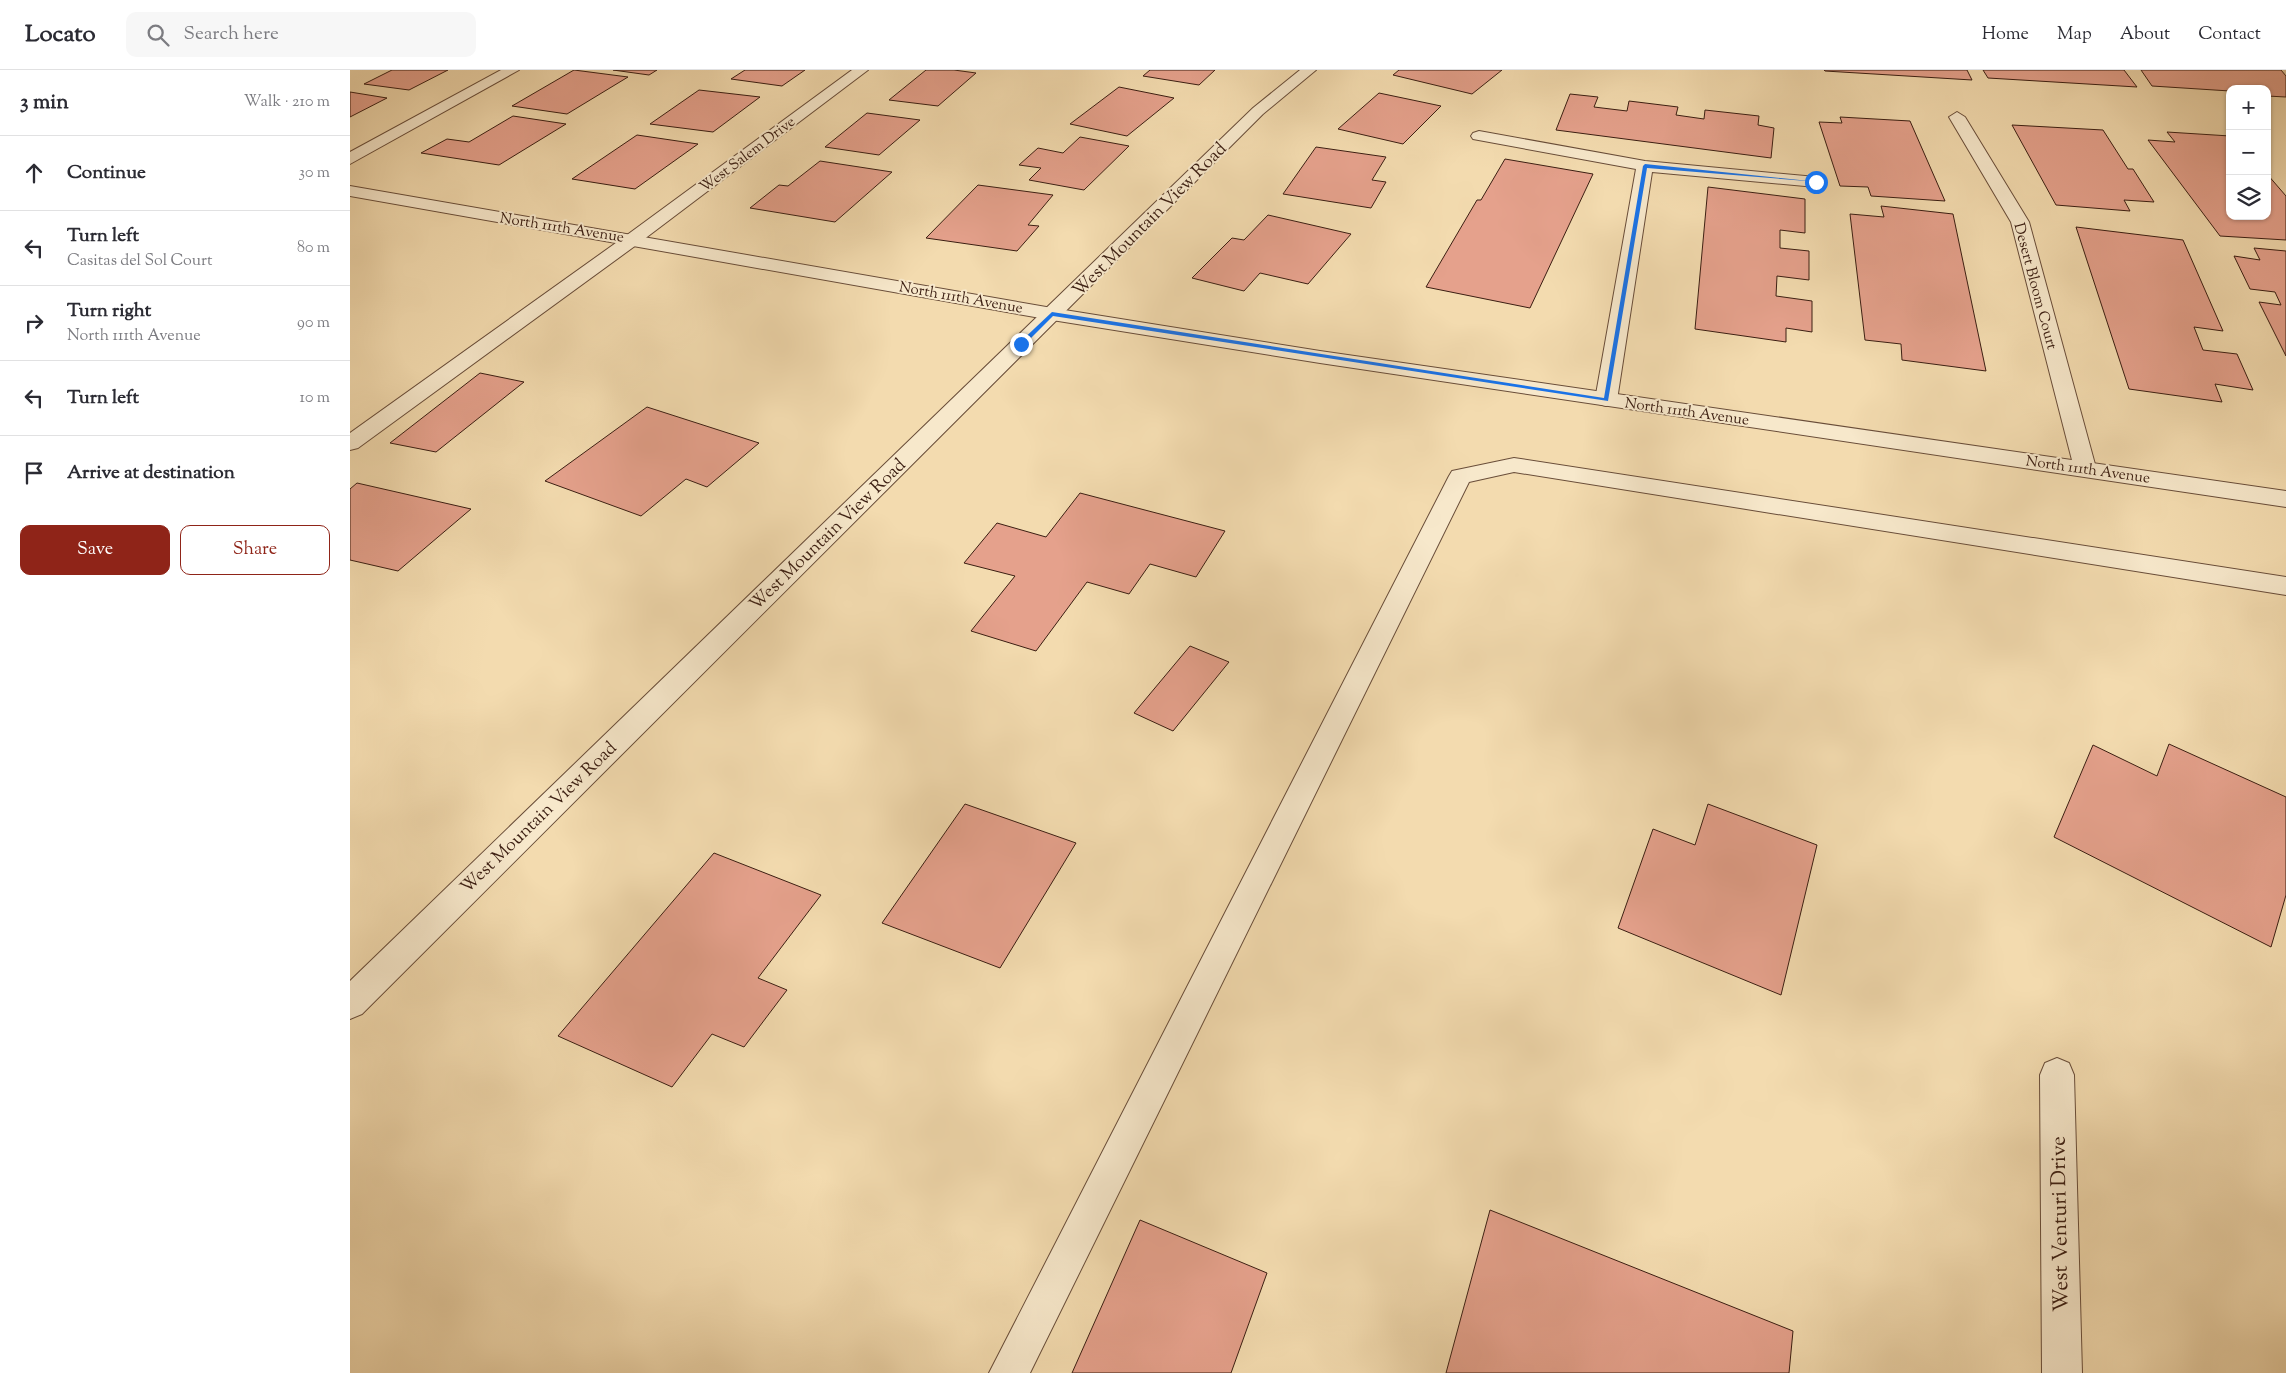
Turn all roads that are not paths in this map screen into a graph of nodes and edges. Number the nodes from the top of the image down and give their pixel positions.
1 (512, 70) edge
2 (861, 70) edge
3 (1309, 70) edge
4 (1957, 117) dead end
5 (1479, 136) dead end
6 (350, 159) edge
7 (1645, 166) junction
8 (1816, 182) dead end
9 (350, 191) edge
10 (633, 239) junction
11 (1052, 314) junction
12 (1606, 400) junction
13 (350, 443) edge
14 (2085, 468) junction
15 (2286, 499) edge
16 (2286, 586) edge
17 (350, 1003) edge
18 (2057, 1075) dead end
19 (1009, 1373) edge
20 (2062, 1373) edge

1 - 6 street
2 - 10 street, West Salem Drive
3 - 11 street, West Mountain View Road
4 - 14 street, Desert Bloom Court
5 - 7 street
7 - 8 street
7 - 12 street
9 - 10 street, North 111th Avenue
10 - 11 street, North 111th Avenue
10 - 13 street, West Salem Drive
11 - 12 street, North 111th Avenue
11 - 17 street, West Mountain View Road
12 - 14 street, North 111th Avenue
14 - 15 street, North 111th Avenue
16 - 19 street
18 - 20 street, West Venturi Drive

